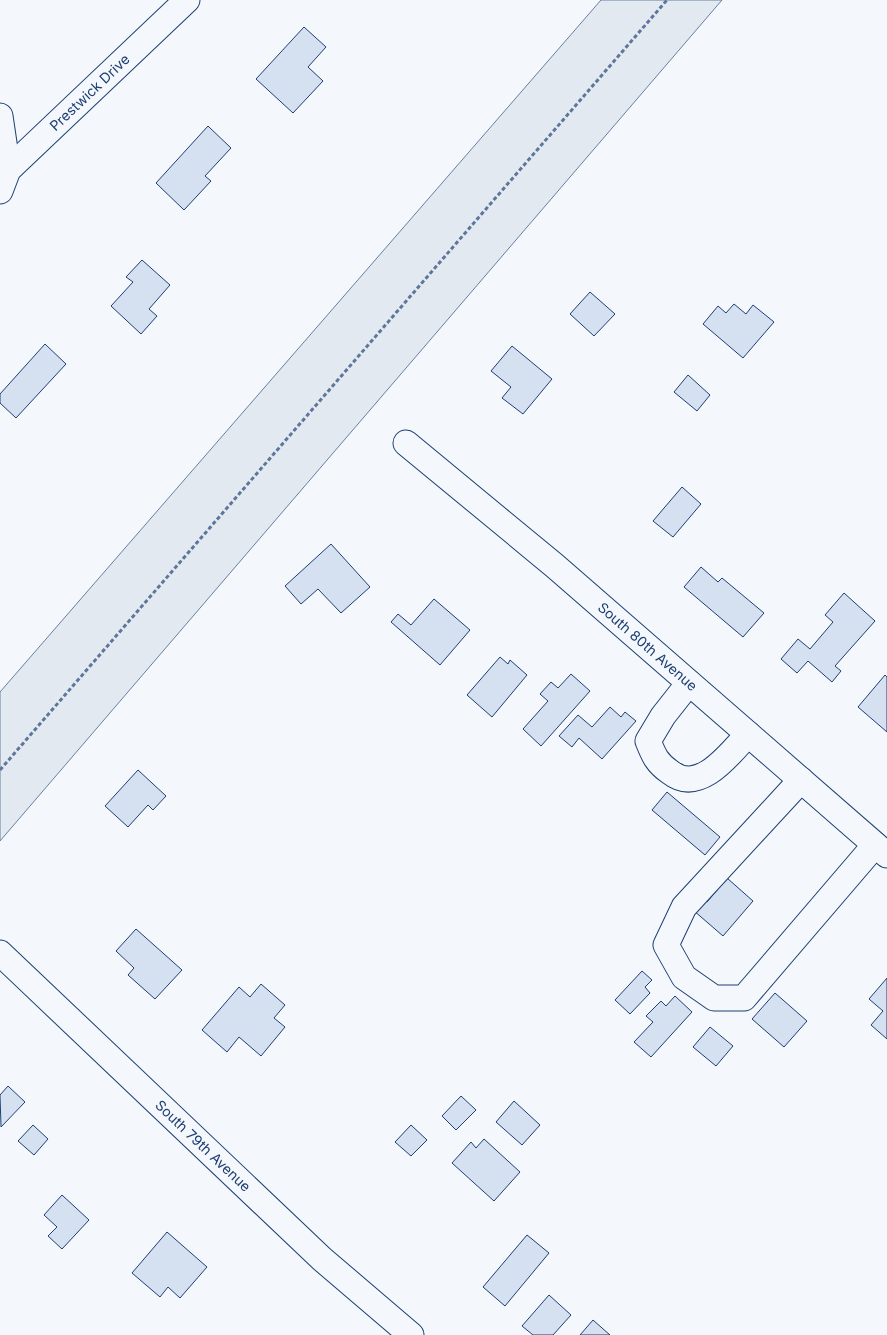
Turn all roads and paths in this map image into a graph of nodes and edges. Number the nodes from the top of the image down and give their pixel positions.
1 (187, 0) edge
2 (668, 0) edge
3 (0, 116) edge
4 (4, 180) edge
5 (406, 443) dead end
6 (689, 683) junction
7 (748, 734) junction
8 (0, 770) edge
9 (801, 780) junction
10 (881, 850) edge
11 (0, 953) edge
12 (411, 1335) edge

1 - 4 street, Prestwick Drive
2 - 8 path
3 - 4 street
5 - 6 street, South 80th Avenue
6 - 7 street, South 80th Avenue
6 - 7 street
7 - 9 street, South 80th Avenue
9 - 10 street, South 80th Avenue
9 - 10 street
11 - 12 street, South 79th Avenue

